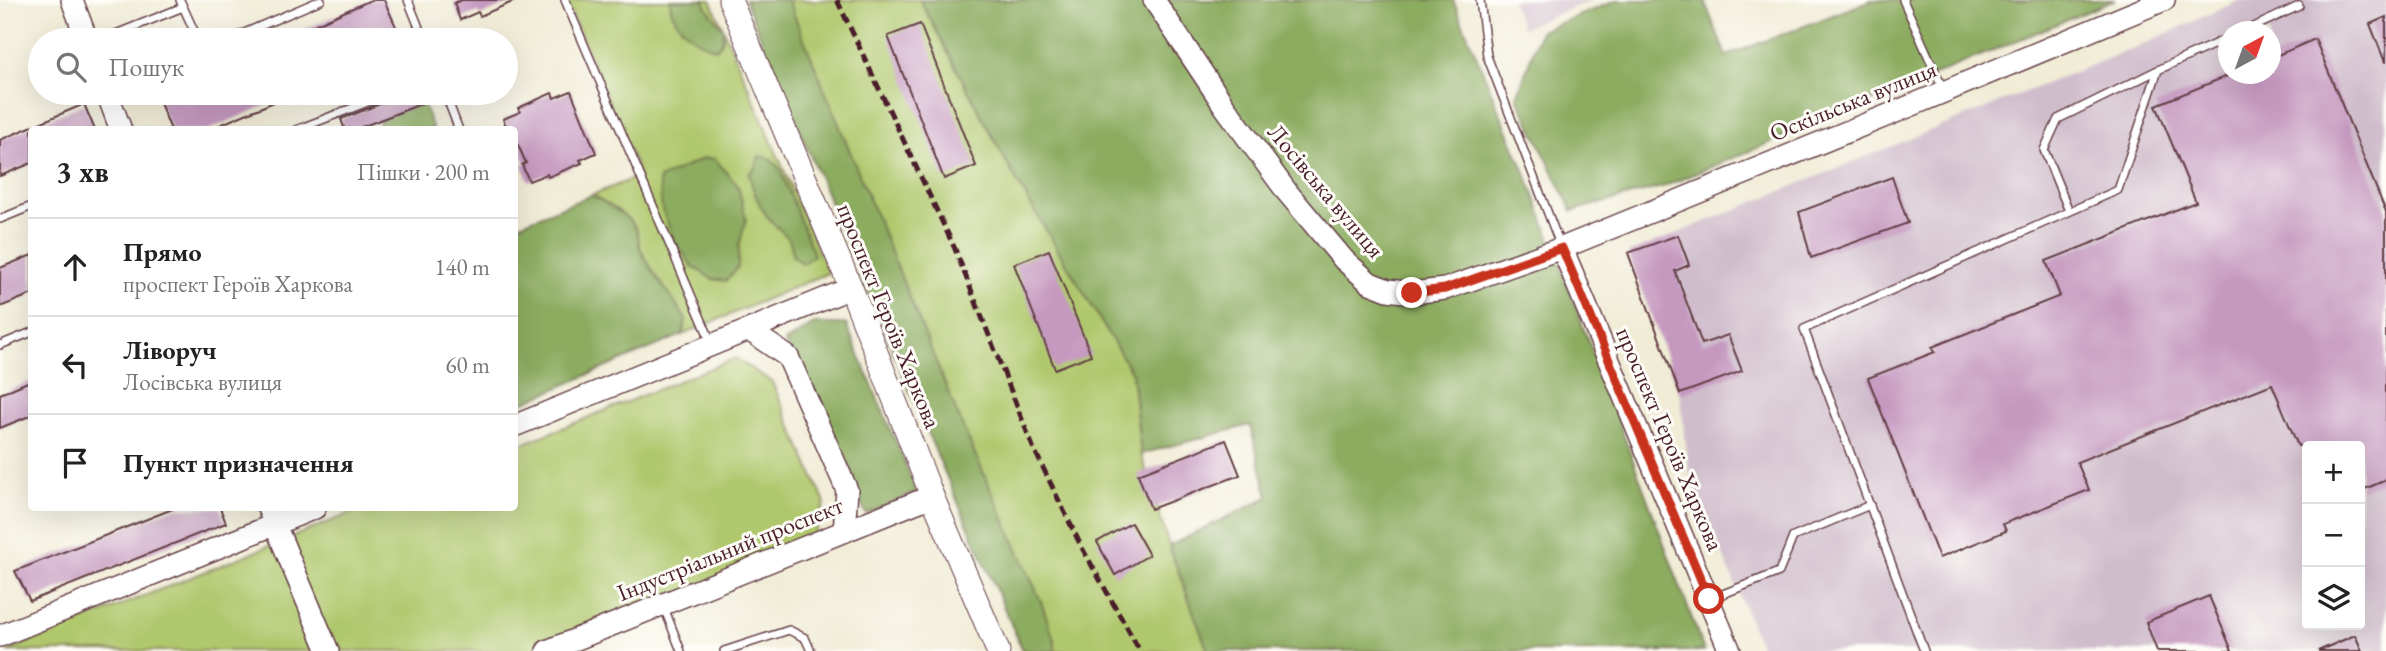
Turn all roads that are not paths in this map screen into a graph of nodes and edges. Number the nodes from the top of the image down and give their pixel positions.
1 (72, 0) edge
2 (321, 0) edge
3 (408, 0) edge
4 (565, 0) edge
5 (730, 0) edge
6 (1154, 0) edge
7 (1480, 0) edge
8 (1903, 0) edge
9 (2164, 0) edge
10 (182, 3) edge
11 (2299, 6) dead end
12 (2267, 21) edge
13 (83, 28) edge
14 (127, 28) edge
15 (193, 28) edge
16 (256, 28) edge
17 (419, 28) edge
18 (2218, 43) edge
19 (2158, 70) junction
20 (1944, 92) junction
21 (112, 105) edge
22 (360, 105) edge
23 (450, 105) edge
24 (318, 121) junction
25 (119, 126) edge
26 (306, 126) edge
27 (320, 126) edge
28 (457, 126) edge
29 (28, 208) edge
30 (2069, 211) junction
31 (0, 219) edge
32 (1562, 248) junction
33 (851, 288) junction
34 (749, 330) junction
35 (28, 334) edge
36 (0, 345) edge
37 (712, 345) junction
38 (518, 424) edge
39 (932, 496) junction
40 (1870, 505) junction
41 (299, 511) edge
42 (272, 516) edge
43 (844, 532) junction
44 (1709, 599) junction
45 (663, 605) junction
46 (0, 636) edge
47 (328, 651) edge
48 (547, 651) edge
49 (681, 651) edge
50 (724, 651) edge
51 (811, 651) edge
52 (998, 651) edge
53 (1730, 651) edge
54 (1924, 651) edge

1 - 13 street
2 - 16 lane
3 - 17 lane
4 - 37 lane
5 - 33 main road, проспект Героїв Харкова
6 - 32 street, Лосівська вулиця
7 - 32 lane
8 - 20 lane
9 - 20 street, Оскільська вулиця
10 - 14 lane
10 - 15 lane
11 - 12 lane
18 - 19 lane
19 - 30 lane
19 - 30 lane
20 - 32 street, Оскільська вулиця
21 - 25 street
22 - 24 lane
23 - 28 lane
24 - 26 lane
24 - 27 lane
29 - 31 lane
30 - 40 lane
32 - 44 street, проспект Героїв Харкова
33 - 34 street
33 - 39 main road, проспект Героїв Харкова
34 - 37 street
34 - 43 street
35 - 36 lane
37 - 38 street
39 - 43 street, Індустріальний проспект
39 - 52 main road, проспект Героїв Харкова
40 - 44 lane
40 - 54 lane
41 - 42 street
42 - 46 street
42 - 47 street
43 - 45 street, Індустріальний проспект
44 - 53 street, проспект Героїв Харкова
45 - 48 street, Індустріальний проспект
45 - 49 lane
50 - 51 lane

